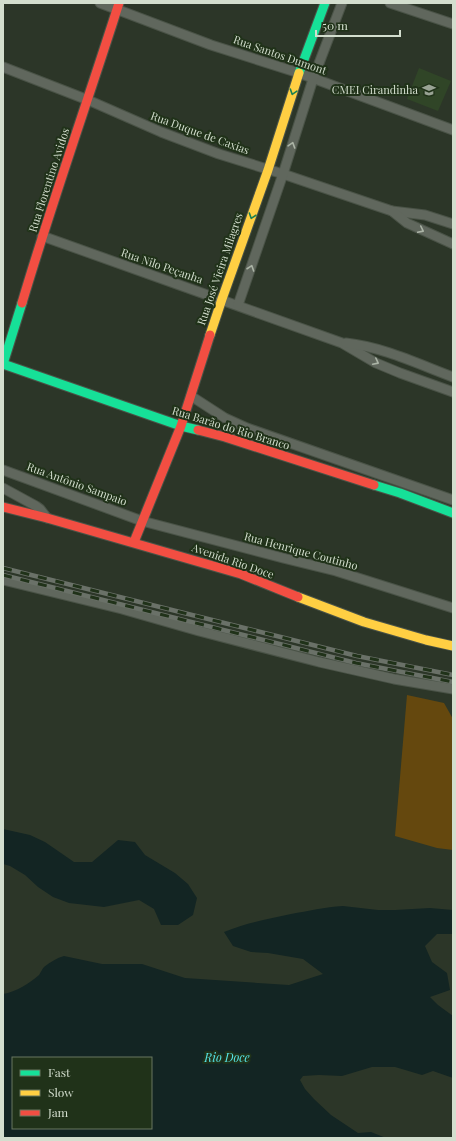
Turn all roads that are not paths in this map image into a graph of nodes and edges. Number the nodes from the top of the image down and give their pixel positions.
1 (100, 3) edge
2 (325, 3) edge
3 (342, 3) edge
4 (390, 3) edge
5 (117, 6) edge
6 (453, 24) edge
7 (3, 67) edge
8 (299, 73) junction
9 (313, 79) junction
10 (88, 100) junction
11 (453, 130) edge
12 (268, 170) junction
13 (283, 174) junction
14 (392, 211) junction
15 (453, 224) edge
16 (42, 236) junction
17 (453, 244) edge
18 (222, 299) junction
19 (238, 305) junction
20 (342, 342) junction
21 (5, 353) edge
22 (3, 364) edge
23 (453, 377) edge
24 (453, 392) edge
25 (190, 396) junction
26 (181, 426) junction
27 (3, 470) edge
28 (3, 488) edge
29 (453, 500) edge
30 (3, 507) edge
31 (453, 513) edge
32 (47, 518) junction
33 (142, 521) junction
34 (134, 542) junction
35 (3, 580) edge
36 (453, 608) edge
37 (453, 646) edge
38 (453, 690) edge

1 - 5 street, Rua Santos Dumont
2 - 8 street, Rua José Vieira Milagres
3 - 9 street
4 - 6 street
5 - 8 street, Rua Santos Dumont
5 - 10 street, Rua Florentino Avidos
7 - 10 street, Rua Duque de Caxias
8 - 9 street, Rua Santos Dumont
8 -> 12 street, Rua José Vieira Milagres
9 - 11 street, Rua Santos Dumont
13 -> 9 street
10 - 12 street, Rua Duque de Caxias
10 - 16 street, Rua Florentino Avidos
12 - 13 street, Rua Duque de Caxias
12 -> 18 street, Rua José Vieira Milagres
13 - 14 street, Rua Duque de Caxias
19 -> 13 street
14 - 15 street, Rua Duque de Caxias
14 -> 17 street, Rua Duque de Caxias
16 - 18 street, Rua Nilo Peçanha
16 - 21 street, Rua Florentino Avidos
18 - 19 street, Rua Nilo Peçanha
18 - 25 street, Rua José Vieira Milagres
19 - 20 street, Rua Nilo Peçanha
20 - 23 street, Rua Nilo Peçanha
20 -> 24 street, Rua Nilo Peçanha
21 - 22 street, Rua Florentino Avidos
22 - 26 street, Rua Barão do Rio Branco
25 - 26 street, Rua José Vieira Milagres
25 - 29 street
26 - 31 street, Rua Barão do Rio Branco
26 - 33 street, Rua José Vieira Milagres
27 - 33 street, Rua Antônio Sampaio
28 - 32 street
30 - 32 street, Avenida Rio Doce
32 - 34 street, Avenida Rio Doce
33 - 34 street, Rua José Vieira Milagres
33 - 36 street, Rua Henrique Coutinho
34 - 37 street, Avenida Rio Doce
35 - 38 street

